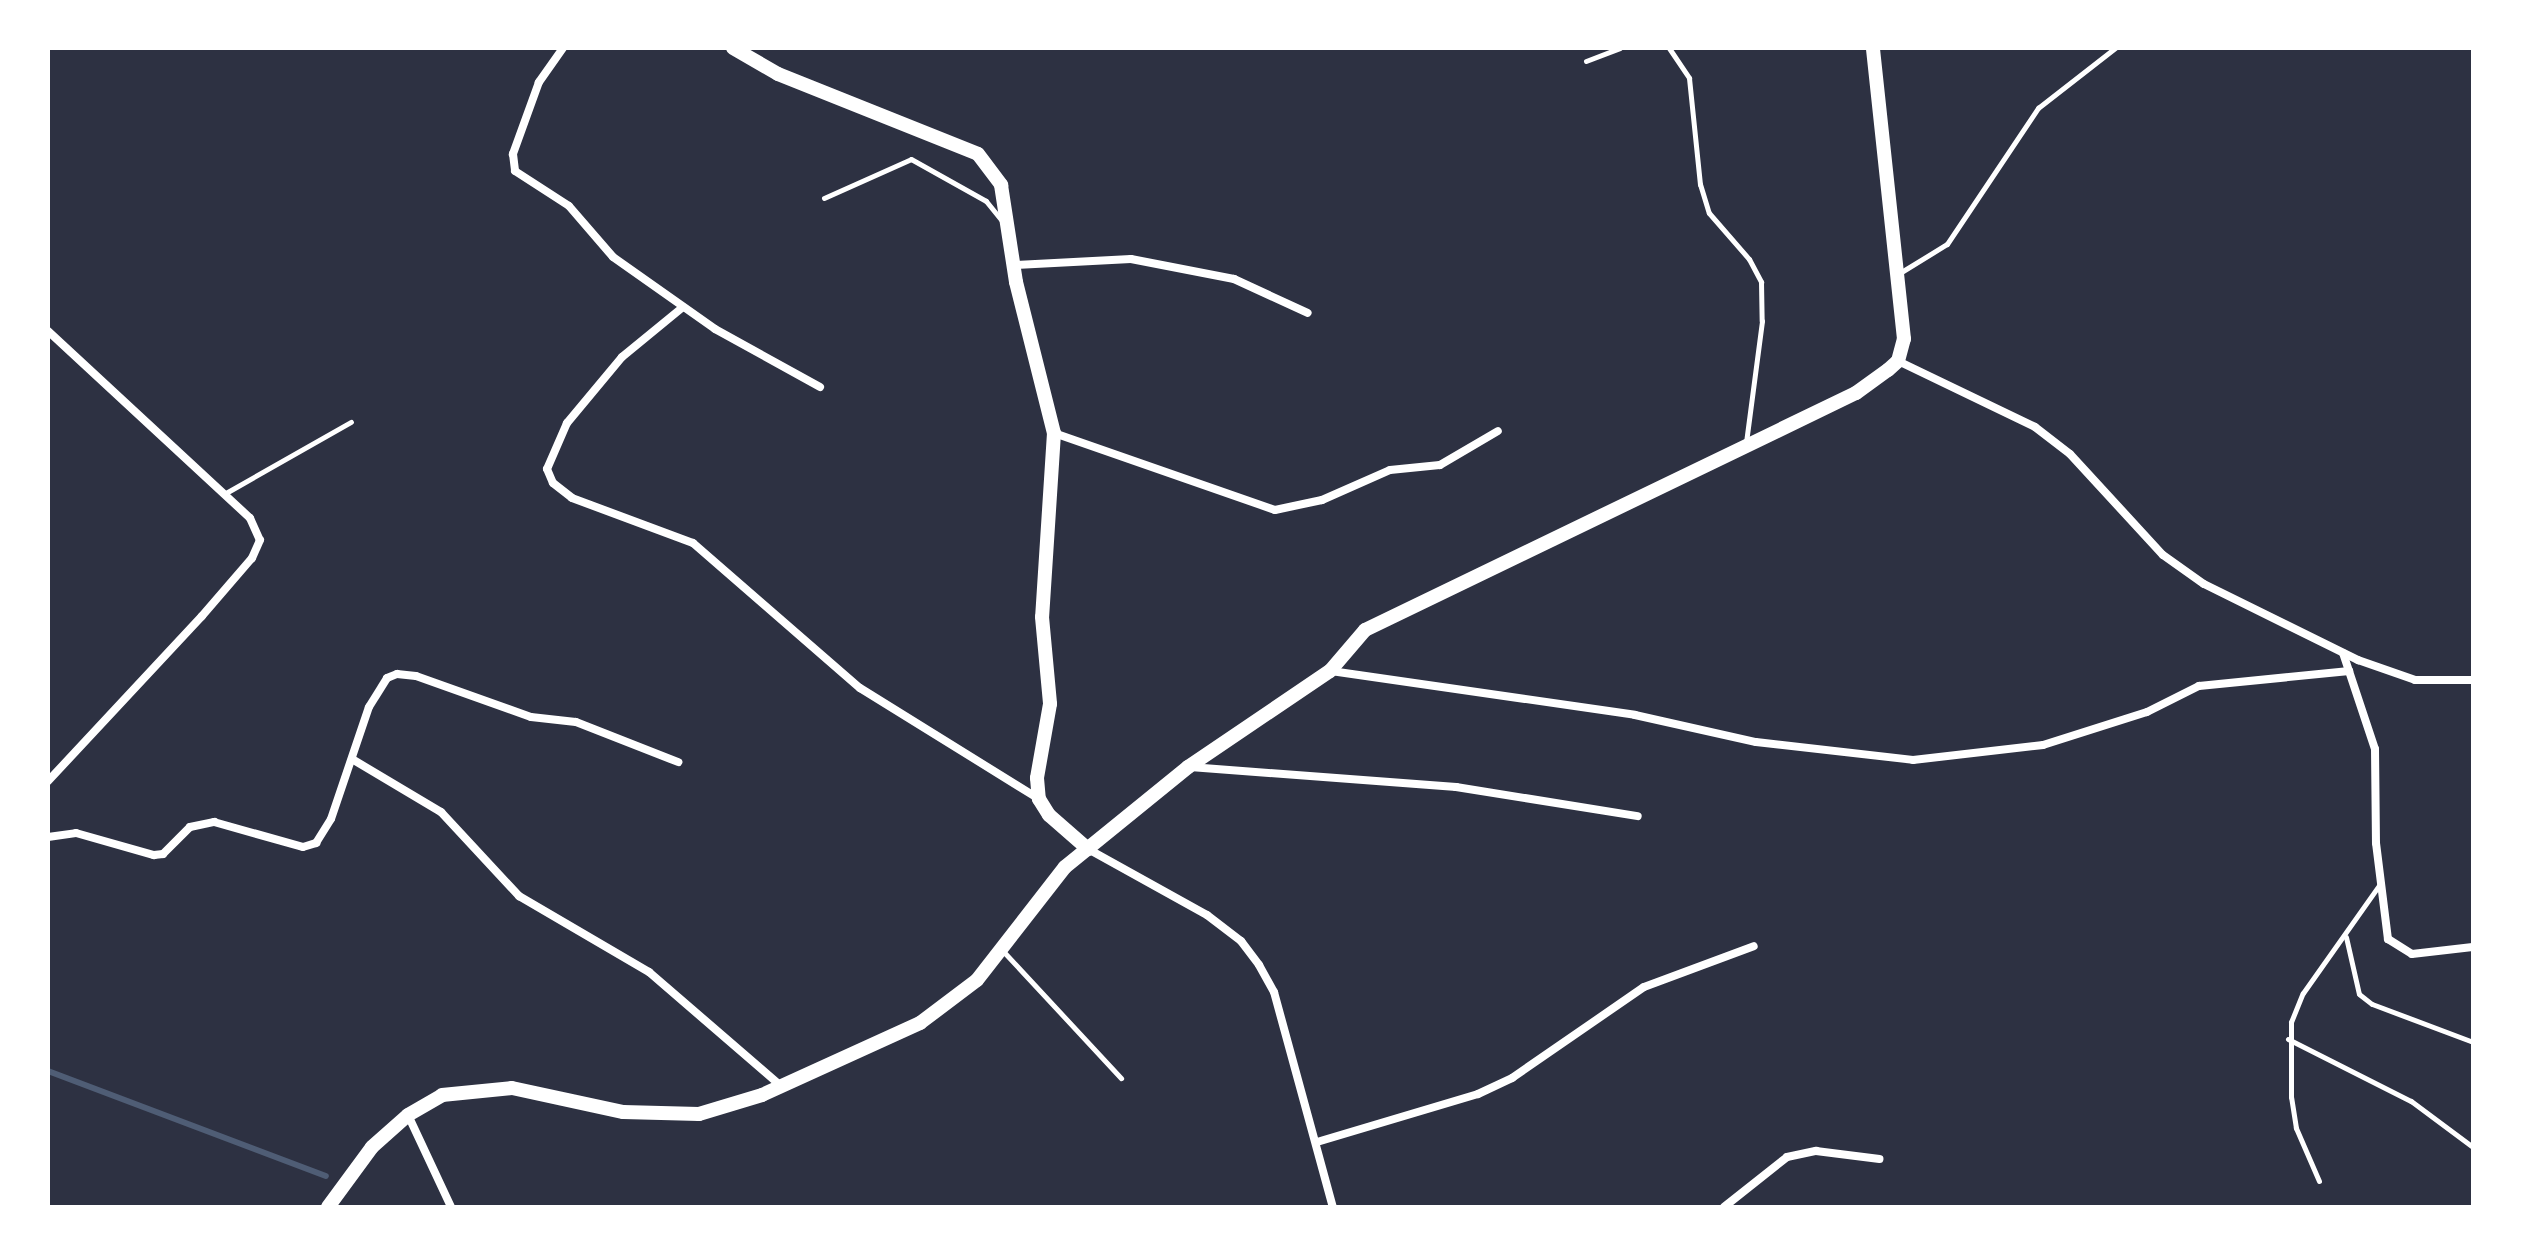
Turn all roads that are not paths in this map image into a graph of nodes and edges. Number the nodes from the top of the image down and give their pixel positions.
1 (563, 48) edge
2 (733, 48) edge
3 (1620, 48) edge
4 (1669, 48) edge
5 (1873, 48) edge
6 (2115, 48) edge
7 (1586, 61) dead end
8 (824, 198) dead end
9 (1008, 229) junction
10 (1014, 265) junction
11 (1897, 275) junction
12 (683, 307) junction
13 (1308, 313) dead end
14 (48, 331) edge
15 (1898, 361) junction
16 (820, 387) dead end
17 (351, 422) dead end
18 (1498, 431) dead end
19 (1054, 433) junction
20 (1746, 444) junction
21 (224, 494) junction
22 (2343, 653) junction
23 (1330, 671) junction
24 (2349, 671) junction
25 (2473, 680) edge
26 (352, 759) junction
27 (678, 762) dead end
28 (1188, 767) junction
29 (48, 781) edge
30 (1039, 799) junction
31 (1638, 816) dead end
32 (48, 837) edge
33 (1088, 849) junction
34 (2380, 884) junction
35 (2346, 936) junction
36 (1754, 946) dead end
37 (2473, 947) edge
38 (1000, 948) junction
39 (2287, 1039) junction
40 (2473, 1042) edge
41 (1121, 1078) dead end
42 (781, 1087) junction
43 (408, 1115) junction
44 (1317, 1142) junction
45 (2473, 1147) edge
46 (1879, 1159) dead end
47 (2319, 1181) dead end
48 (328, 1207) edge
49 (451, 1207) edge
50 (1333, 1207) edge
51 (1724, 1207) edge

1 - 12 street
2 - 9 street
3 - 7 lane
4 - 20 lane
5 - 11 street
6 - 11 lane
8 - 9 lane
9 - 10 street
10 - 13 street
10 - 19 street
11 - 15 street
12 - 16 street
12 - 30 street
14 - 21 street
15 - 20 street
15 - 22 street
17 - 21 lane
18 - 19 street
19 - 30 street
20 - 23 street
21 - 29 street
22 - 24 street
22 - 25 street
23 - 24 street
23 - 28 street
24 - 34 street
26 - 27 street
26 - 32 street
26 - 42 street
28 - 31 street
28 - 33 street
30 - 33 street
33 - 38 street
33 - 44 street
34 - 35 lane
34 - 37 street
35 - 39 lane
35 - 40 lane
36 - 44 street
38 - 41 lane
38 - 42 street
39 - 45 lane
39 - 47 lane
42 - 43 street
43 - 48 street
43 - 49 street
44 - 50 street
46 - 51 street

